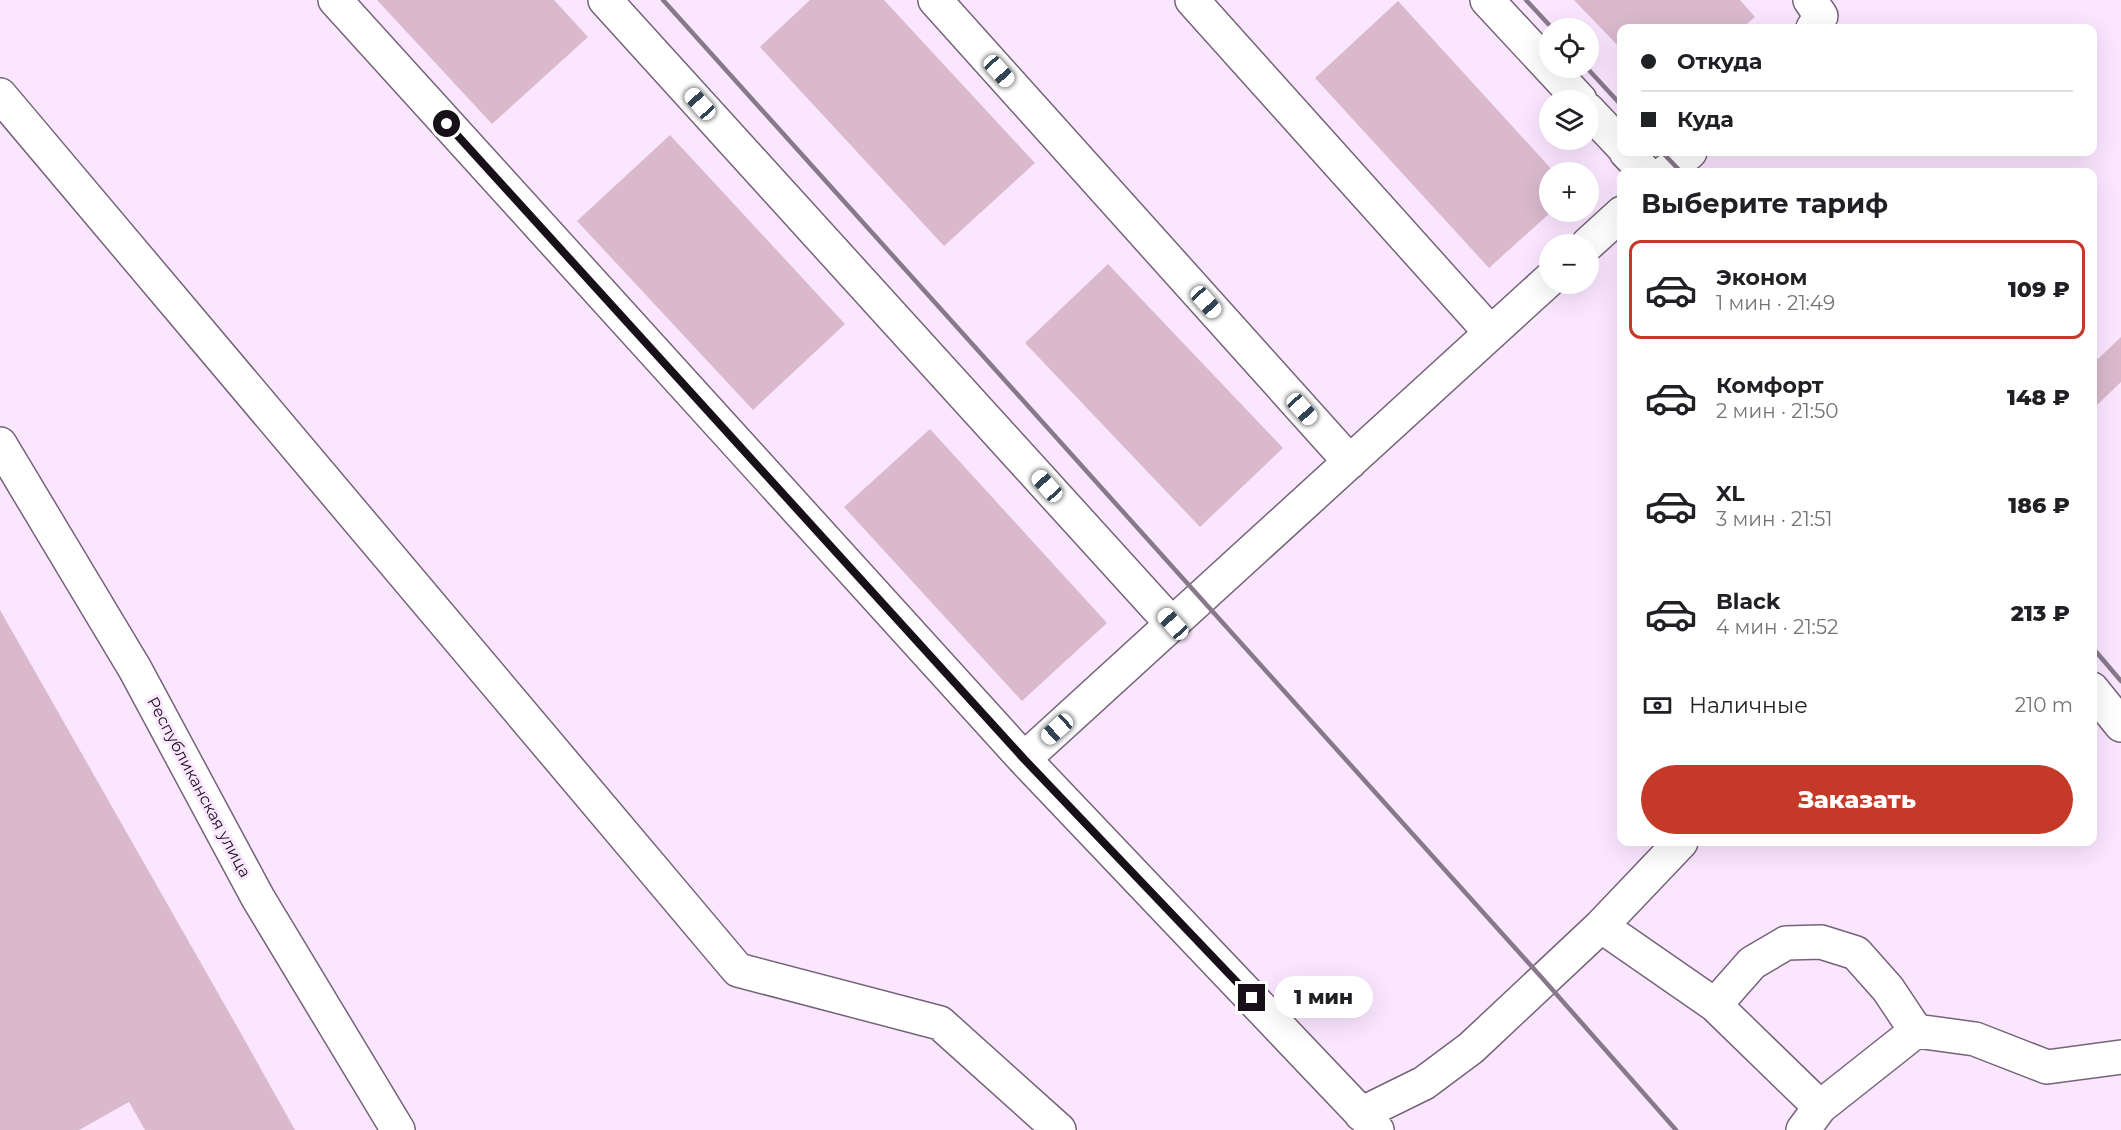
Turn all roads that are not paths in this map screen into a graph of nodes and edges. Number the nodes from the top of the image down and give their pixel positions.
1 (335, 0) edge
2 (606, 0) edge
3 (935, 0) edge
4 (1191, 0) edge
5 (1488, 0) edge
6 (1810, 0) edge
7 (1816, 24) edge
8 (1571, 90) edge
9 (0, 95) edge
10 (1599, 122) edge
11 (1617, 141) edge
12 (1630, 156) edge
13 (1685, 156) edge
14 (1642, 168) edge
15 (1671, 168) edge
16 (1617, 218) edge
17 (1599, 234) edge
18 (1539, 289) edge
19 (1491, 333) junction
20 (0, 444) edge
21 (1350, 462) junction
22 (1173, 624) junction
23 (2097, 695) edge
24 (2121, 725) edge
25 (1024, 759) junction
26 (1677, 846) edge
27 (1601, 926) junction
28 (1716, 1005) junction
29 (1916, 1031) junction
30 (2121, 1057) edge
31 (1812, 1118) edge
32 (1369, 1122) edge
33 (398, 1130) edge
34 (1059, 1130) edge

1 - 25 street
2 - 22 street
3 - 21 street
4 - 19 street
5 - 8 street
6 - 7 street
9 - 34 street
10 - 11 street
12 - 14 street
13 - 15 street
16 - 17 street
18 - 19 street
19 - 21 street
20 - 33 street, Республиканская улица
21 - 22 street
22 - 25 street
23 - 24 street
25 - 32 street
26 - 27 street
27 - 28 street
27 - 32 street
28 - 29 street
28 - 31 street
29 - 30 street
29 - 31 street

